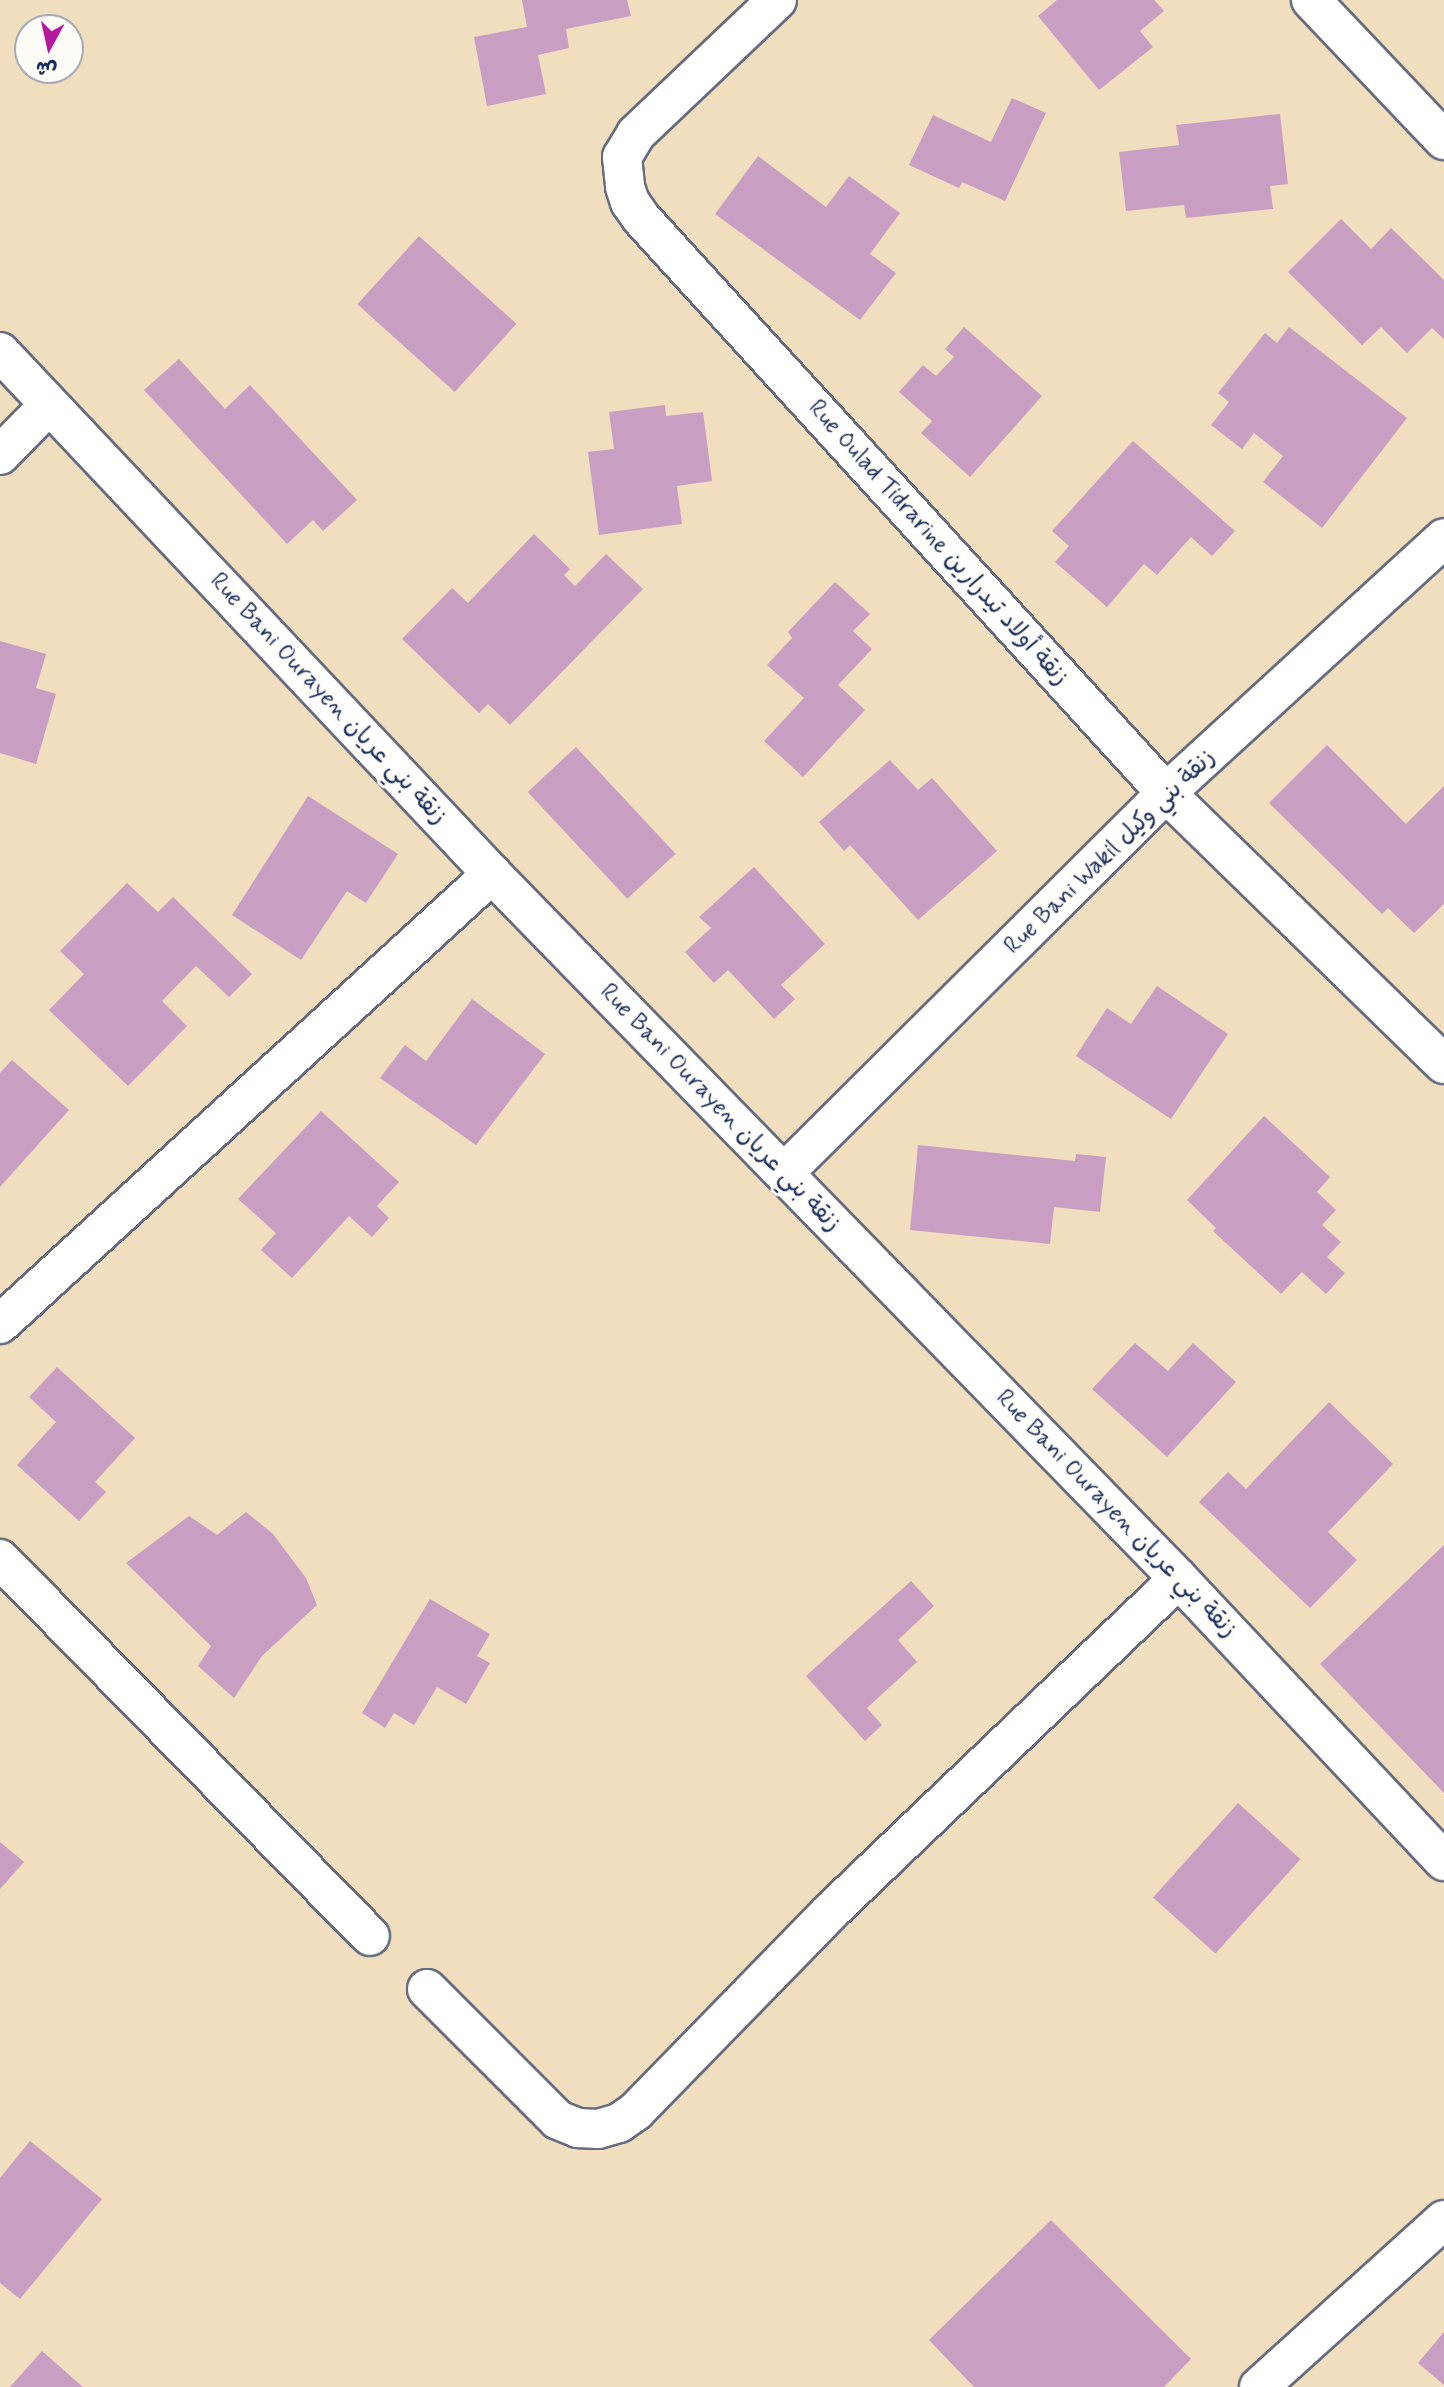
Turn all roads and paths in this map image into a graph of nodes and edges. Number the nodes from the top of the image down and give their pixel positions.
1 (777, 0) edge
2 (1311, 0) edge
3 (1444, 140) edge
4 (0, 352) edge
5 (49, 405) junction
6 (0, 454) edge
7 (1444, 538) edge
8 (1166, 793) junction
9 (492, 874) junction
10 (1444, 1064) edge
11 (784, 1173) junction
12 (0, 1324) edge
13 (0, 1559) edge
14 (1179, 1579) junction
15 (1444, 1861) edge
16 (370, 1936) dead end
17 (427, 1989) dead end
18 (1444, 2220) edge
19 (1259, 2387) edge

1 - 8 street, Rue Oulad Tidrarine زنقة أولاد تيدرارين
2 - 3 street
4 - 5 street, Rue Bani Ourayen زنقة بني عريان
5 - 6 street
5 - 9 street, Rue Bani Ourayen زنقة بني عريان
7 - 8 street, Rue Bani Wakil زنقة بني وكيل
8 - 10 street, Rue Oulad Tidrarine زنقة أولاد تيدرارين
8 - 11 street, Rue Bani Wakil زنقة بني وكيل
9 - 11 street, Rue Bani Ourayen زنقة بني عريان
9 - 12 street
11 - 14 street, Rue Bani Ourayen زنقة بني عريان
13 - 16 street
14 - 15 street, Rue Bani Ourayen زنقة بني عريان
14 - 17 street
18 - 19 street

